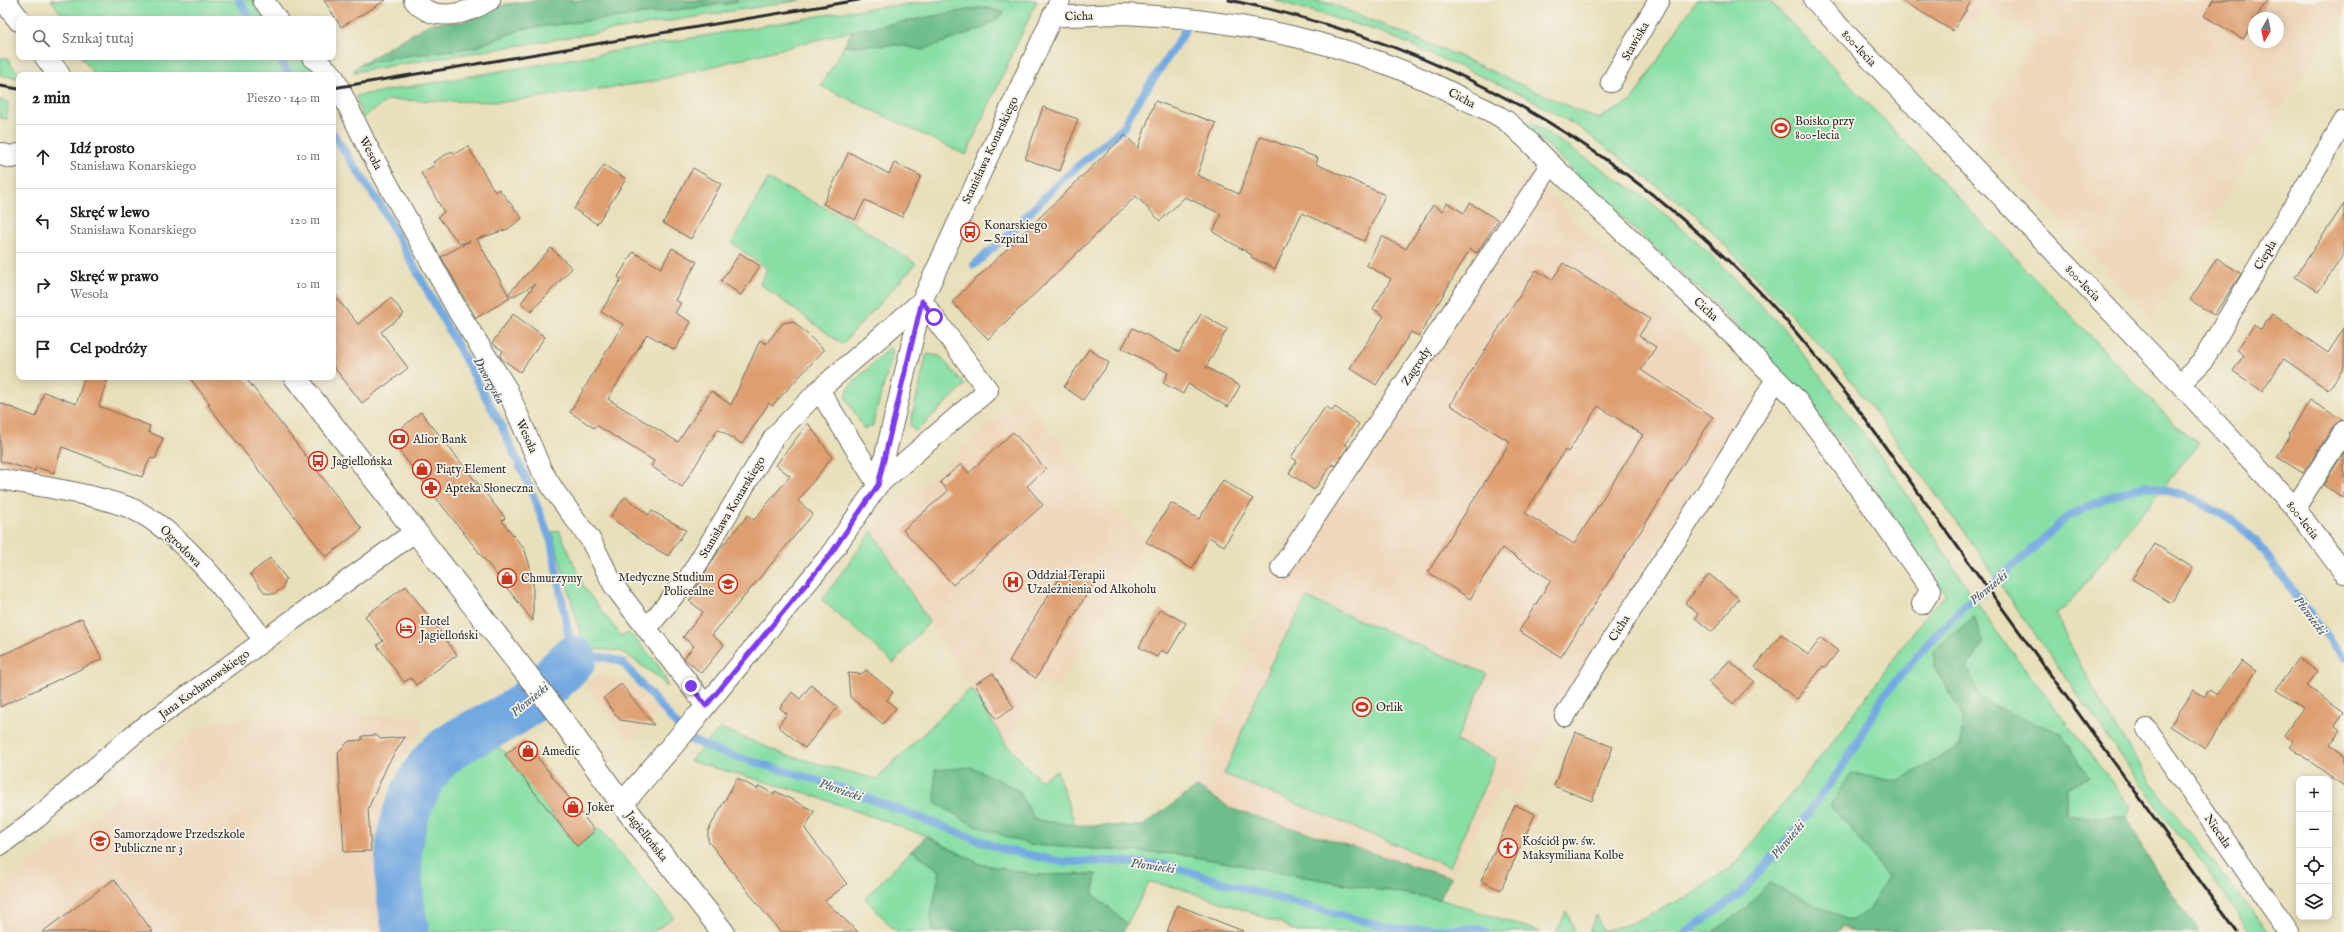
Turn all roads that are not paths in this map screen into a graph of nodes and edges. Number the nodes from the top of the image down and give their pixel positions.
1 (4, 0) edge
2 (263, 0) edge
3 (414, 0) edge
4 (490, 0) edge
5 (1659, 0) edge
6 (1814, 0) edge
7 (1056, 8) edge
8 (16, 16) edge
9 (275, 16) edge
10 (48, 60) edge
11 (316, 60) edge
12 (57, 72) edge
13 (330, 72) edge
14 (336, 81) edge
15 (1611, 82) dead end
16 (2344, 121) edge
17 (1551, 164) junction
18 (922, 301) junction
19 (1776, 379) junction
20 (297, 380) edge
21 (2180, 384) junction
22 (819, 390) junction
23 (2344, 431) edge
24 (0, 479) edge
25 (878, 485) junction
26 (2295, 508) junction
27 (416, 532) junction
28 (1281, 568) dead end
29 (2344, 572) edge
30 (1922, 604) dead end
31 (648, 627) junction
32 (264, 640) junction
33 (701, 712) junction
34 (1565, 716) dead end
35 (2147, 729) dead end
36 (622, 804) junction
37 (0, 845) edge
38 (723, 932) edge
39 (2289, 932) edge

1 - 8 street
2 - 9 street
3 - 4 street
5 - 15 street, Stawiska
6 - 21 street, 800-lecia
7 - 17 street, Cicha
7 - 18 street, Stanisława Konarskiego
10 - 12 street
11 - 13 street, Wesoła
14 - 31 street, Wesoła
16 - 21 street, Ciepła
17 - 19 street, Cicha
17 - 28 street, Zagrody
18 - 22 street, Stanisława Konarskiego
18 - 25 street, Stanisława Konarskiego
18 - 25 street, Stanisława Konarskiego
19 - 30 street, Cicha
19 - 34 street, Cicha
20 - 27 street, Jagiellońska
21 - 26 street, 800-lecia
22 - 25 street
22 - 31 street, Stanisława Konarskiego
23 - 26 street
24 - 32 street, Ogrodowa
25 - 33 street, Stanisława Konarskiego
26 - 29 street, 800-lecia
27 - 32 street, Jana Kochanowskiego
27 - 36 street, Jagiellońska
31 - 33 street, Wesoła
32 - 37 street, Jana Kochanowskiego
33 - 36 street, Stanisława Konarskiego
35 - 39 street, Niecała
36 - 38 street, Jagiellońska

